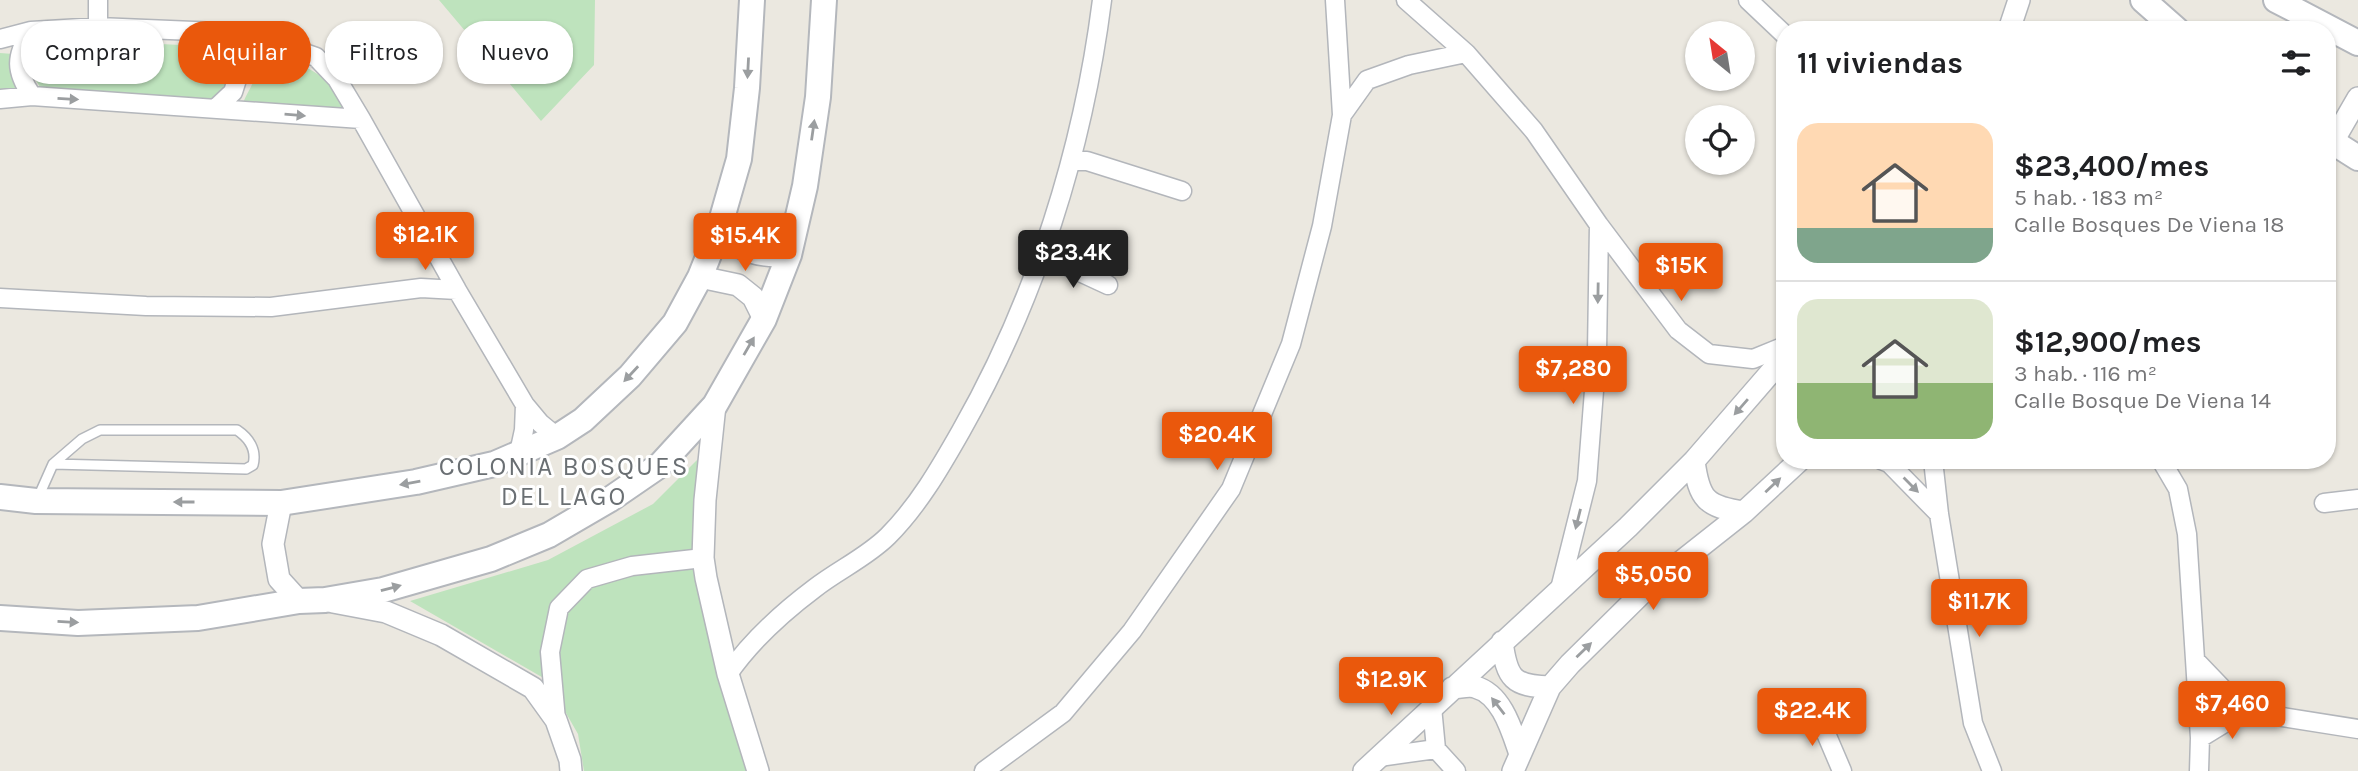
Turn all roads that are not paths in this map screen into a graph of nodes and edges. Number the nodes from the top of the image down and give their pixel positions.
1 (98, 0) edge
2 (752, 0) edge
3 (824, 0) edge
4 (1102, 0) edge
5 (1335, 0) edge
6 (1406, 0) edge
7 (1748, 0) edge
8 (2143, 0) edge
9 (2276, 0) edge
10 (98, 21) edge
11 (2167, 21) edge
12 (2316, 21) edge
13 (1776, 26) edge
14 (2336, 31) edge
15 (21, 33) edge
16 (0, 38) edge
17 (2358, 43) edge
18 (21, 53) edge
19 (1466, 53) junction
20 (311, 55) edge
21 (21, 75) edge
22 (24, 84) edge
23 (236, 84) edge
24 (32, 96) junction
25 (2358, 98) edge
26 (0, 99) edge
27 (216, 107) junction
28 (1342, 115) junction
29 (360, 119) junction
30 (2336, 132) edge
31 (2336, 145) edge
32 (2358, 158) edge
33 (1072, 161) junction
34 (1182, 191) dead end
35 (1599, 225) junction
36 (718, 232) junction
37 (789, 255) junction
38 (1040, 259) junction
39 (700, 277) junction
40 (1108, 285) dead end
41 (457, 290) junction
42 (0, 298) edge
43 (764, 319) junction
44 (1776, 350) edge
45 (1776, 366) edge
46 (525, 405) junction
47 (715, 405) junction
48 (557, 437) junction
49 (519, 453) junction
50 (1694, 461) junction
51 (53, 464) junction
52 (1790, 469) edge
53 (1895, 469) edge
54 (1934, 469) edge
55 (2166, 469) edge
56 (0, 498) edge
57 (2358, 499) edge
58 (36, 501) junction
59 (281, 503) junction
60 (2324, 503) dead end
61 (1744, 512) junction
62 (1939, 514) junction
63 (704, 558) junction
64 (1560, 589) junction
65 (325, 600) junction
66 (299, 601) junction
67 (0, 618) edge
68 (1502, 642) junction
69 (2196, 661) junction
70 (728, 674) junction
71 (1550, 687) junction
72 (1452, 688) junction
73 (1432, 707) junction
74 (1816, 710) dead end
75 (2244, 711) junction
76 (556, 720) junction
77 (2358, 729) edge
78 (2200, 738) junction
79 (1436, 749) junction
80 (1517, 762) edge
81 (1371, 764) edge
82 (571, 771) edge
83 (758, 771) edge
84 (984, 771) edge
85 (1457, 771) edge
86 (1842, 771) edge
87 (1992, 771) edge
88 (2199, 771) edge

1 - 10 street
2 -> 36 main road
37 -> 3 main road
4 - 33 street
5 - 28 street
6 - 19 street
7 - 13 street
8 - 11 main road
9 - 12 main road
14 - 17 main road
15 - 16 street
18 - 21 street
19 - 28 street
19 - 35 street
20 - 29 street
22 - 24 street
23 - 27 street
24 - 26 street
24 -> 27 street
25 - 30 street
27 -> 29 street
28 - 84 street
29 - 41 street
31 - 32 main road
33 - 34 street
33 - 38 street
35 - 44 street
35 -> 64 street
36 - 37 street
36 - 39 main road
37 - 43 main road
38 - 40 street
38 - 70 street
39 - 43 street
39 -> 48 main road
41 - 42 street
41 - 46 street
47 -> 43 main road
45 -> 50 street
46 - 48 street
46 - 49 street
47 - 63 street
65 -> 47 main road
48 - 49 main road
49 -> 59 main road
50 - 61 street
50 - 64 street
51 - 51 lane
51 - 58 lane
61 -> 52 street
53 -> 62 street
54 - 62 street
55 - 69 street
56 - 58 main road
57 - 60 street
59 -> 58 main road
59 - 66 street
71 -> 61 street
62 - 87 street
63 - 70 street
63 - 76 street
64 - 68 street
65 - 66 main road
65 - 76 street
67 -> 66 main road
68 - 71 street
68 - 72 street
69 - 75 street
69 - 78 street
70 - 83 street
71 - 80 street
72 - 73 street
80 -> 72 street
73 - 79 street
73 - 81 street
74 - 86 street
75 - 77 street
75 - 78 street
76 - 82 street
78 - 88 street
79 - 81 street
79 - 85 street

